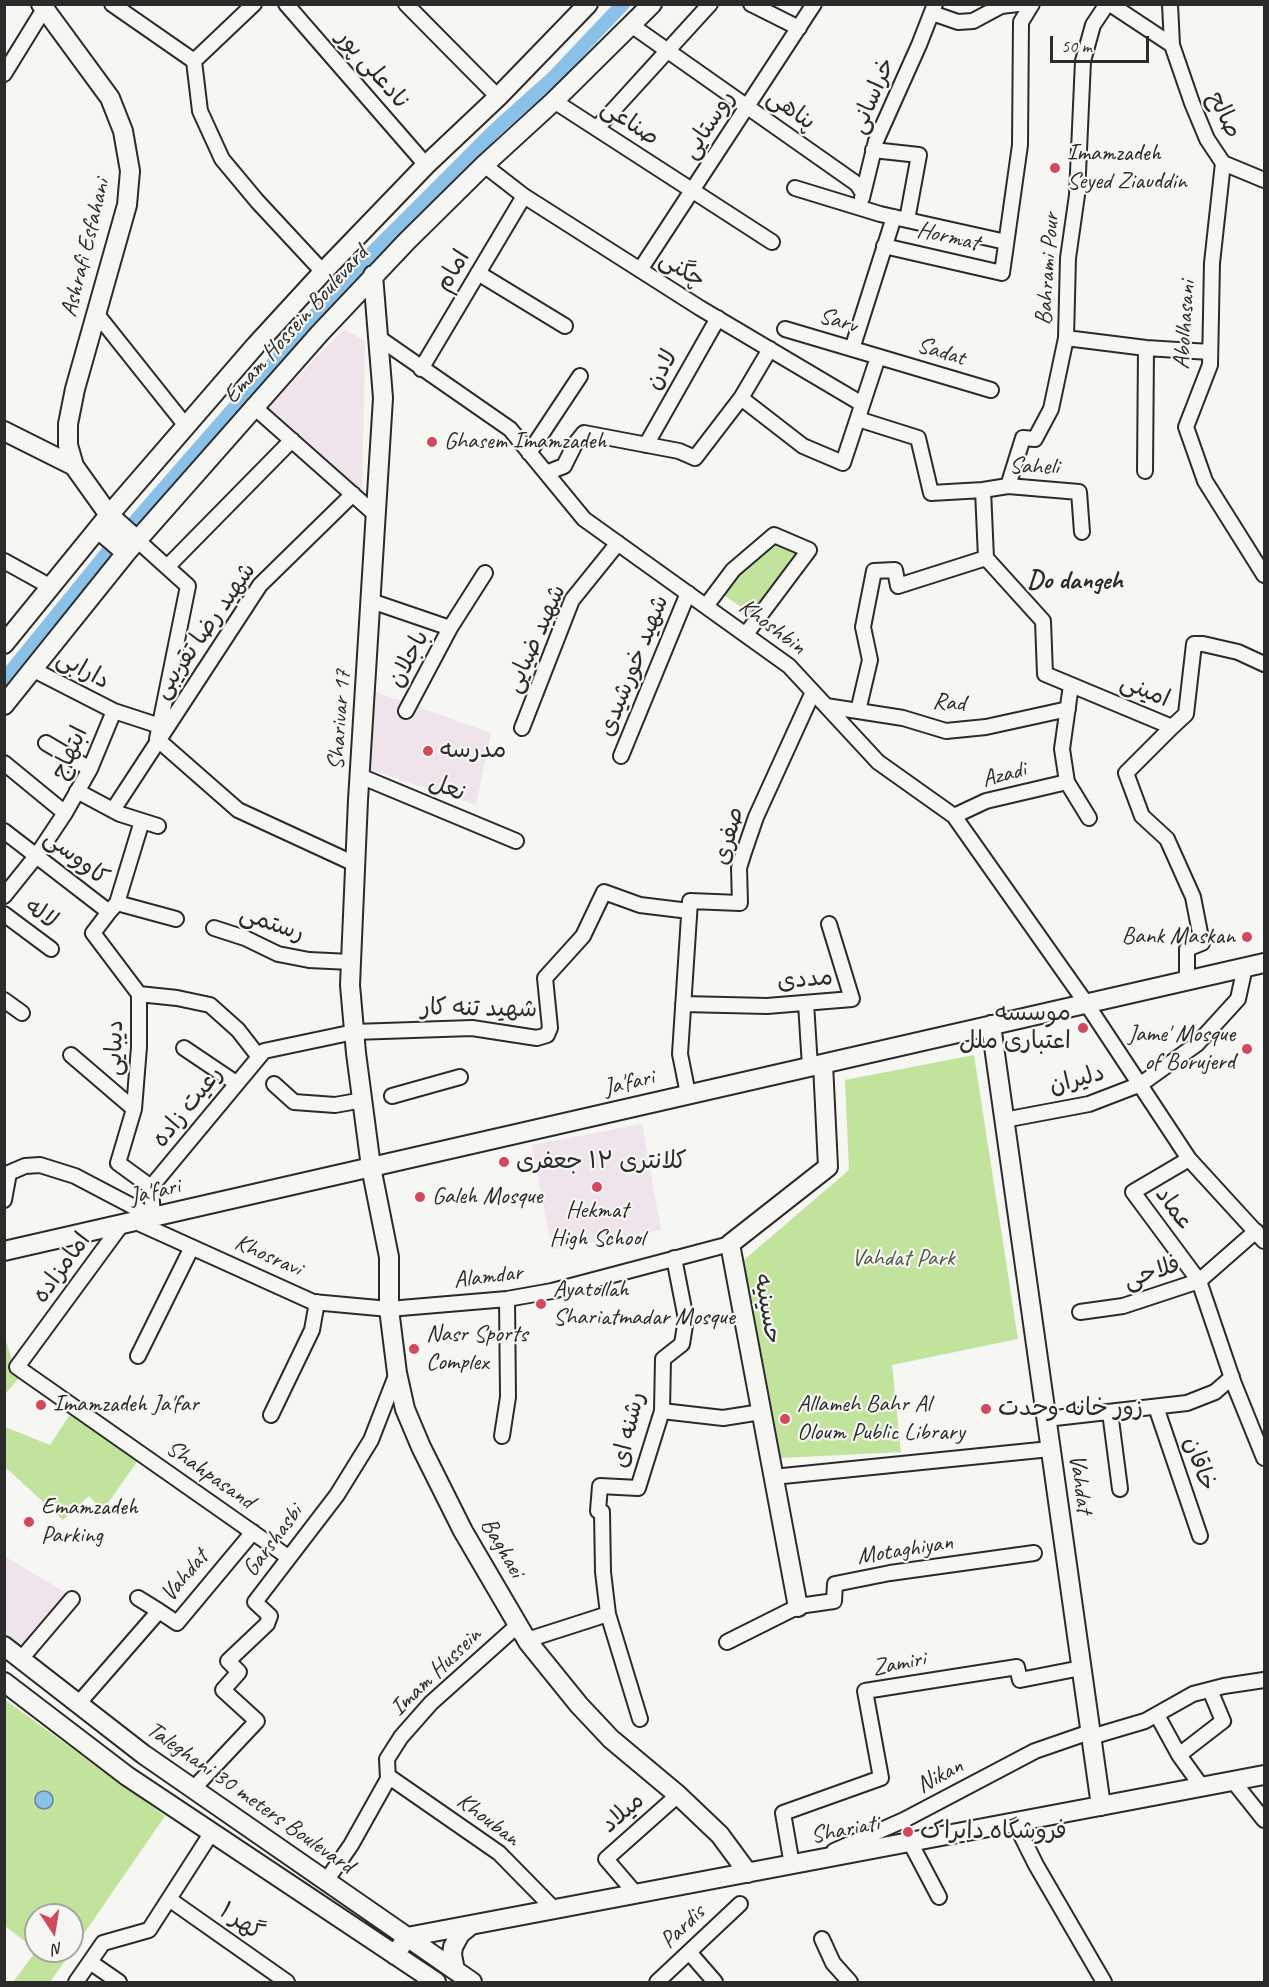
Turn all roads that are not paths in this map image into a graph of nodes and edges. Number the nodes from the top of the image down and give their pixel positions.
1 (112, 4) edge
2 (254, 4) edge
3 (286, 4) edge
4 (406, 4) edge
5 (588, 4) edge
6 (651, 4) edge
7 (710, 4) edge
8 (751, 4) edge
9 (814, 4) edge
10 (1018, 4) edge
11 (1032, 4) edge
12 (1108, 4) edge
13 (1170, 4) edge
14 (42, 7) edge
15 (933, 9) edge
16 (631, 25) junction
17 (799, 28) junction
18 (1172, 45) junction
19 (668, 51) junction
20 (194, 61) junction
21 (4, 74) edge
22 (498, 97) junction
23 (554, 101) junction
24 (747, 107) junction
25 (597, 128) junction
26 (873, 150) junction
27 (1223, 163) junction
28 (426, 165) junction
29 (484, 165) junction
30 (1264, 180) edge
31 (795, 188) dead end
32 (693, 190) junction
33 (863, 193) junction
34 (524, 196) junction
35 (860, 207) junction
36 (901, 219) junction
37 (772, 242) dead end
38 (1006, 242) junction
39 (884, 246) junction
40 (640, 270) junction
41 (323, 272) junction
42 (478, 273) junction
43 (373, 275) junction
44 (96, 313) junction
45 (718, 318) junction
46 (566, 327) dead end
47 (785, 329) dead end
48 (379, 338) junction
49 (1066, 338) junction
50 (1146, 348) junction
51 (770, 349) junction
52 (852, 349) junction
53 (1210, 352) junction
54 (878, 357) junction
55 (421, 369) junction
56 (580, 376) dead end
57 (991, 390) dead end
58 (741, 398) junction
59 (862, 404) junction
60 (253, 406) junction
61 (858, 419) junction
62 (186, 426) junction
63 (4, 431) edge
64 (292, 440) junction
65 (646, 444) junction
66 (529, 453) junction
67 (74, 466) junction
68 (1146, 471) dead end
69 (546, 473) junction
70 (1008, 486) junction
71 (983, 490) junction
72 (353, 494) junction
73 (376, 515) junction
74 (104, 522) junction
75 (1082, 532) dead end
76 (618, 543) junction
77 (131, 547) junction
78 (986, 558) junction
79 (4, 561) edge
80 (168, 566) junction
81 (485, 573) dead end
82 (1264, 575) edge
83 (51, 587) junction
84 (688, 593) junction
85 (371, 601) junction
86 (706, 606) junction
87 (450, 628) junction
88 (746, 634) junction
89 (4, 644) edge
90 (1264, 664) edge
91 (32, 669) junction
92 (1071, 685) junction
93 (813, 692) junction
94 (4, 705) edge
95 (826, 706) junction
96 (1068, 709) junction
97 (114, 711) junction
98 (406, 711) dead end
99 (858, 711) junction
100 (1172, 727) junction
101 (522, 728) dead end
102 (159, 732) junction
103 (46, 743) dead end
104 (621, 756) dead end
105 (4, 763) edge
106 (90, 769) junction
107 (360, 776) junction
108 (1067, 782) junction
109 (77, 791) junction
110 (112, 810) junction
111 (65, 813) junction
112 (954, 816) junction
113 (1089, 818) dead end
114 (142, 821) junction
115 (158, 826) dead end
116 (4, 831) edge
117 (516, 841) dead end
118 (37, 855) junction
119 (355, 864) junction
120 (4, 896) edge
121 (113, 908) junction
122 (689, 911) junction
123 (4, 914) edge
124 (176, 919) dead end
125 (830, 924) dead end
126 (214, 928) dead end
127 (51, 950) dead end
128 (351, 962) junction
129 (1264, 963) edge
130 (1245, 967) junction
131 (1187, 979) junction
132 (139, 994) junction
133 (5, 1000) edge
134 (806, 1003) junction
135 (1086, 1003) junction
136 (683, 1004) junction
137 (22, 1013) dead end
138 (991, 1025) junction
139 (354, 1032) junction
140 (184, 1048) dead end
141 (71, 1055) dead end
142 (259, 1057) junction
143 (816, 1065) junction
144 (460, 1077) dead end
145 (236, 1083) junction
146 (274, 1084) dead end
147 (1141, 1084) junction
148 (688, 1094) junction
149 (392, 1096) dead end
150 (363, 1100) junction
151 (134, 1109) junction
152 (1004, 1119) junction
153 (1189, 1159) junction
154 (371, 1167) junction
155 (7, 1174) edge
156 (152, 1187) junction
157 (4, 1200) edge
158 (153, 1217) junction
159 (128, 1223) junction
160 (1260, 1236) edge
161 (730, 1244) junction
162 (192, 1247) junction
163 (4, 1251) edge
164 (674, 1258) junction
165 (1199, 1281) junction
166 (507, 1299) junction
167 (317, 1302) junction
168 (389, 1309) junction
169 (1080, 1312) dead end
170 (138, 1356) dead end
171 (17, 1367) joint
172 (397, 1373) junction
173 (1232, 1377) junction
174 (1156, 1407) junction
175 (662, 1411) junction
176 (761, 1412) junction
177 (1110, 1412) junction
178 (271, 1414) dead end
179 (1046, 1419) junction
180 (502, 1436) dead end
181 (1050, 1449) junction
182 (1264, 1458) edge
183 (773, 1477) junction
184 (1120, 1489) dead end
185 (253, 1532) junction
186 (1200, 1536) dead end
187 (1034, 1553) dead end
188 (288, 1557) junction
189 (138, 1598) dead end
190 (72, 1599) dead end
191 (798, 1607) junction
192 (159, 1611) junction
193 (608, 1614) junction
194 (523, 1633) junction
195 (726, 1642) dead end
196 (4, 1646) edge
197 (21, 1659) junction
198 (1081, 1668) junction
199 (1264, 1680) edge
200 (4, 1682) edge
201 (1210, 1690) junction
202 (78, 1704) junction
203 (1156, 1714) junction
204 (640, 1719) dead end
205 (1091, 1735) junction
206 (1179, 1755) junction
207 (1264, 1775) edge
208 (388, 1776) junction
209 (1233, 1781) junction
210 (1202, 1787) junction
211 (194, 1789) junction
212 (678, 1795) junction
213 (1101, 1806) junction
214 (1264, 1820) edge
215 (1015, 1822) junction
216 (212, 1833) junction
217 (910, 1842) junction
218 (810, 1861) junction
219 (792, 1865) junction
220 (748, 1873) junction
221 (326, 1881) junction
222 (636, 1894) junction
223 (939, 1897) dead end
224 (169, 1899) junction
225 (740, 1904) dead end
226 (554, 1910) junction
227 (471, 1925) junction
228 (407, 1937) junction
229 (822, 1939) dead end
230 (689, 1952) junction
231 (395, 1955) junction
232 (90, 1962) junction
233 (463, 1978) edge
234 (76, 1983) edge
235 (118, 1983) edge
236 (287, 1983) edge
237 (436, 1983) edge
238 (657, 1983) edge
239 (715, 1983) edge
240 (850, 1983) edge
241 (1104, 1983) edge

1 - 20 street
2 - 20 street
3 - 28 street, نادعلی پور
4 - 22 street
5 - 22 street, Emam Hossein Boulevard
6 - 16 street, Emam Hossein Boulevard
7 - 19 street
8 - 17 street
9 - 17 street, روستایی
10 - 15 street
11 - 38 street
12 - 18 street
12 - 49 street, Bahrami Pour
13 - 18 street, صالح
14 - 21 street
14 - 44 street, Ashrafi Esfahani
15 - 26 street, خراسانی
16 - 19 street, پناهی
16 - 23 street, Emam Hossein Boulevard
17 - 24 street, روستایی
18 - 27 street, صالح
19 - 24 street, پناهی
19 - 25 street
20 - 41 street
22 - 28 street, Emam Hossein Boulevard
23 - 25 street, صناعی
23 - 29 street, Emam Hossein Boulevard
24 - 32 street, روستایی
24 - 33 street, پناهی
25 - 32 street, صناعی
26 - 33 street, خراسانی
26 - 36 street
27 - 30 street, صالح
27 - 53 street, Abolhasani
28 - 41 street, Emam Hossein Boulevard
29 - 34 street, چگنی
29 - 43 street, Emam Hossein Boulevard
31 - 35 street
32 - 37 street, صناعی
32 - 40 street, روستایی
33 - 35 street, خراسانی
34 - 40 street, چگنی
34 - 42 street, امام
35 - 36 street
36 - 38 street
36 - 39 street
38 - 39 street, Hormat
39 - 52 street
40 - 45 street, چگنی
41 - 62 street, Emam Hossein Boulevard
42 - 46 street
42 - 55 street, امام
43 - 48 street, Sharivar 17
43 - 60 street, Emam Hossein Boulevard
44 - 62 street
44 - 67 street, Ashrafi Esfahani
45 - 51 street, چگنی
45 - 65 street, لادن
47 - 52 street, Sarv
48 - 55 street, Khoshbin
48 - 73 street, Sharivar 17
49 - 50 street
49 - 70 street, Bahrami Pour
50 - 53 street
50 - 68 street
51 - 58 street
51 - 59 street, چگنی
52 - 54 street, Sarv
53 - 82 street, Abolhasani
54 - 57 street, Sadat
54 - 59 street
55 - 66 street, Khoshbin
56 - 66 street
58 - 61 street
58 - 65 street
59 - 61 street
60 - 64 street
60 - 77 street, Emam Hossein Boulevard
61 - 71 street, Saheli
62 - 74 street, Emam Hossein Boulevard
63 - 67 street
64 - 72 street
64 - 80 street
65 - 69 street
66 - 69 street, Khoshbin
67 - 74 street, Ashrafi Esfahani
69 - 76 street, Khoshbin
70 - 71 street, Saheli
70 - 75 street, Saheli
71 - 78 street
72 - 73 street
72 - 102 street, شهید رضا تقریبی
73 - 85 street, Sharivar 17
74 - 77 street, Ashrafi Esfahani
74 - 83 street, Emam Hossein Boulevard
76 - 84 street, Khoshbin
76 - 101 street, شهید ضیایی
77 - 80 street
77 - 91 street, Emam Hossein Boulevard
78 - 92 street, امینی
78 - 99 street
79 - 83 street
80 - 102 street
81 - 87 street, باجلان
83 - 89 street, Emam Hossein Boulevard
84 - 86 street, Khoshbin
84 - 104 street, شهید خورشیدی
85 - 87 street, باجلان
85 - 107 street, Sharivar 17
86 - 88 street, Khoshbin
86 - 88 street
87 - 98 street, باجلان
88 - 93 street, Khoshbin
90 - 100 street
91 - 94 street, Emam Hossein Boulevard
91 - 97 street, دارابی
92 - 96 street
92 - 100 street, امینی
93 - 95 street, Khoshbin
93 - 122 street, صفری
95 - 99 street, Rad
95 - 112 street, Khoshbin
96 - 99 street, Rad
96 - 108 street
97 - 102 street, دارابی
97 - 106 street, ابتهاج
100 - 131 street, امینی
102 - 110 street, شهید رضا تقریبی
102 - 119 street
103 - 106 street
105 - 111 street, ابتهاج
106 - 109 street, ابتهاج
107 - 117 street, نعل
107 - 119 street, Sharivar 17
108 - 112 street, Azadi
108 - 113 street
109 - 110 street
109 - 111 street, ابتهاج
110 - 114 street
111 - 118 street, ابتهاج
112 - 135 street, Khoshbin
114 - 115 street
114 - 121 street
116 - 118 street, کاووسی
118 - 120 street, ابتهاج
118 - 121 street, کاووسی
119 - 128 street, Sharivar 17
121 - 124 street
121 - 132 street, دیبایی
122 - 136 street
122 - 139 street, شهید تنه کار
123 - 127 street, لاله
125 - 134 street, مددی
126 - 128 street, رستمی
128 - 139 street, Sharivar 17
129 - 130 street, Ja'fari
130 - 131 street, Ja'fari
130 - 147 street, دلیران
131 - 135 street, Ja'fari
132 - 142 street
132 - 151 street, دیبایی
133 - 137 street
134 - 136 street, مددی
134 - 143 street
135 - 138 street, Ja'fari
135 - 147 street, عماد
136 - 148 street
138 - 143 street, Ja'fari
138 - 152 street, Vahdat
139 - 142 street, رعیت زاده
139 - 150 street, Sharivar 17
140 - 145 street
141 - 151 street
142 - 145 street, رعیت زاده
143 - 148 street, Ja'fari
143 - 161 street
144 - 149 street
145 - 156 street, رعیت زاده
146 - 150 street
147 - 152 street, دلیران
147 - 153 street, عماد
148 - 154 street, Ja'fari
150 - 154 street, Sharivar 17
151 - 156 street, دیبایی
152 - 179 street, Vahdat
153 - 160 street
153 - 165 street, عماد
154 - 158 street, Ja'fari
154 - 168 street, Baghaei
155 - 157 street
155 - 158 street
156 - 158 street
158 - 159 street, Ja'fari
159 - 162 street, Khosravi
159 - 163 street, Ja'fari
159 - 171 street, امامزاده
160 - 165 street, فلاحی
161 - 164 street, Alamdar
161 - 176 street, حسینیه
162 - 167 street, Khosravi
162 - 170 street
164 - 166 street, Alamdar
164 - 175 street, رشنه ای
165 - 169 street, فلاحی
165 - 173 street
166 - 168 street, Alamdar
166 - 180 street
167 - 168 street, Khosravi
167 - 178 street
168 - 172 street, Baghaei
171 - 185 street, Shahpasand
172 - 188 street, Garshasbi
172 - 194 street, Baghaei
173 - 174 street
173 - 182 street
174 - 177 street
174 - 186 street, خاقان
175 - 176 street
175 - 193 street, رشنه ای
176 - 183 street, حسینیه
177 - 179 street
177 - 184 street
179 - 181 street, Vahdat
181 - 183 street
181 - 198 street, Vahdat
183 - 191 street, حسینیه
185 - 188 street, Shahpasand
185 - 192 street, Vahdat
187 - 191 street, Motaghiyan
188 - 211 street, Garshasbi
189 - 192 street
190 - 197 street
191 - 195 street
192 - 202 street, Vahdat
193 - 194 street
193 - 204 street
194 - 208 street, Imam Hussein
194 - 212 street, Baghaei
196 - 197 street, Taleghani 30 meters Boulevard
197 - 202 street, Taleghani 30 meters Boulevard
198 - 205 street, Vahdat
198 - 219 street, Zamiri
199 - 201 street, Nikan
200 - 216 street
201 - 203 street, Nikan
201 - 206 street
202 - 211 street, Taleghani 30 meters Boulevard
203 - 205 street, Nikan
203 - 206 street
205 - 213 street, Vahdat
205 - 218 street, Nikan
206 - 210 street
207 - 209 street, Shariati
208 - 221 street, Imam Hussein
208 - 226 street, Khouban
209 - 210 street, Shariati
209 - 214 street
210 - 213 street, Shariati
211 - 221 street, Taleghani 30 meters Boulevard
212 - 220 street, Baghaei
212 - 222 street, میلاد
213 - 215 street, Shariati
215 - 217 street, Shariati
215 - 241 street
216 - 224 street
216 - 231 street
217 - 218 street, Shariati
217 - 223 street
218 - 219 street, Shariati
219 - 220 street, Shariati
220 - 222 street, Shariati
221 - 228 street, Taleghani 30 meters Boulevard
222 - 226 street, Shariati
224 - 232 street
224 - 236 street, گهر ۱
225 - 230 street, Pardis
226 - 227 street, Shariati
227 - 228 street, Shariati
227 - 233 street
228 - 231 street
228 - 233 street, Taleghani 30 meters Boulevard
229 - 240 street
230 - 238 street, Pardis
230 - 239 street
231 - 237 street
232 - 234 street
232 - 235 street

